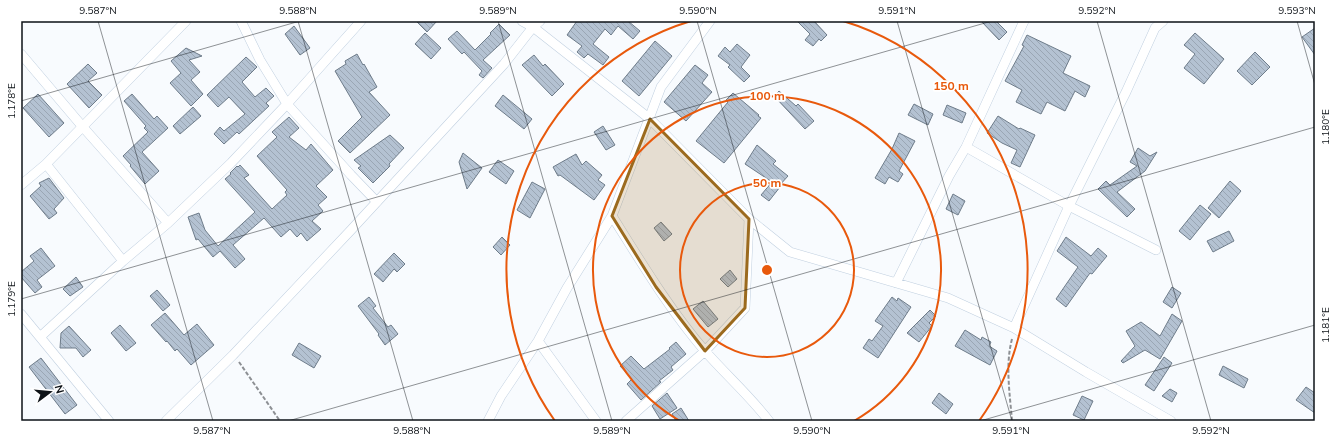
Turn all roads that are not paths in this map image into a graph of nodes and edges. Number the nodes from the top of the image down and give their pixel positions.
1 (186, 21) edge
2 (241, 21) edge
3 (361, 21) edge
4 (522, 21) edge
5 (710, 21) edge
6 (1024, 21) edge
7 (1163, 21) edge
8 (537, 24) edge
9 (21, 54) edge
10 (287, 104) junction
11 (650, 119) junction
12 (82, 126) junction
13 (966, 147) junction
14 (46, 164) junction
15 (21, 185) edge
16 (377, 202) junction
17 (1069, 206) junction
18 (612, 216) junction
19 (749, 219) junction
20 (168, 223) junction
21 (1156, 250) dead end
22 (123, 260) junction
23 (896, 283) junction
24 (21, 314) edge
25 (1014, 328) junction
26 (40, 337) junction
27 (538, 341) junction
28 (705, 351) junction
29 (109, 421) edge
30 (166, 421) edge
31 (488, 421) edge
32 (596, 421) edge
33 (626, 421) edge
34 (769, 421) edge
35 (1170, 421) edge

1 - 12 street
2 - 10 street
3 - 10 street
4 - 8 street
5 - 11 street
6 - 13 street
7 - 17 street
8 - 11 street
8 - 16 street
9 - 12 street
10 - 16 street
10 - 20 street
11 - 18 street
11 - 19 street
12 - 14 street
12 - 20 street
13 - 17 street
13 - 23 street
14 - 15 street
14 - 22 street
16 - 30 street
17 - 21 street
17 - 25 street
18 - 27 street
18 - 28 street
19 - 23 street
19 - 28 street
20 - 22 street
22 - 26 street
23 - 25 street
24 - 26 street
25 - 35 street
26 - 29 street
27 - 31 street
27 - 32 street
28 - 33 street
28 - 34 street

